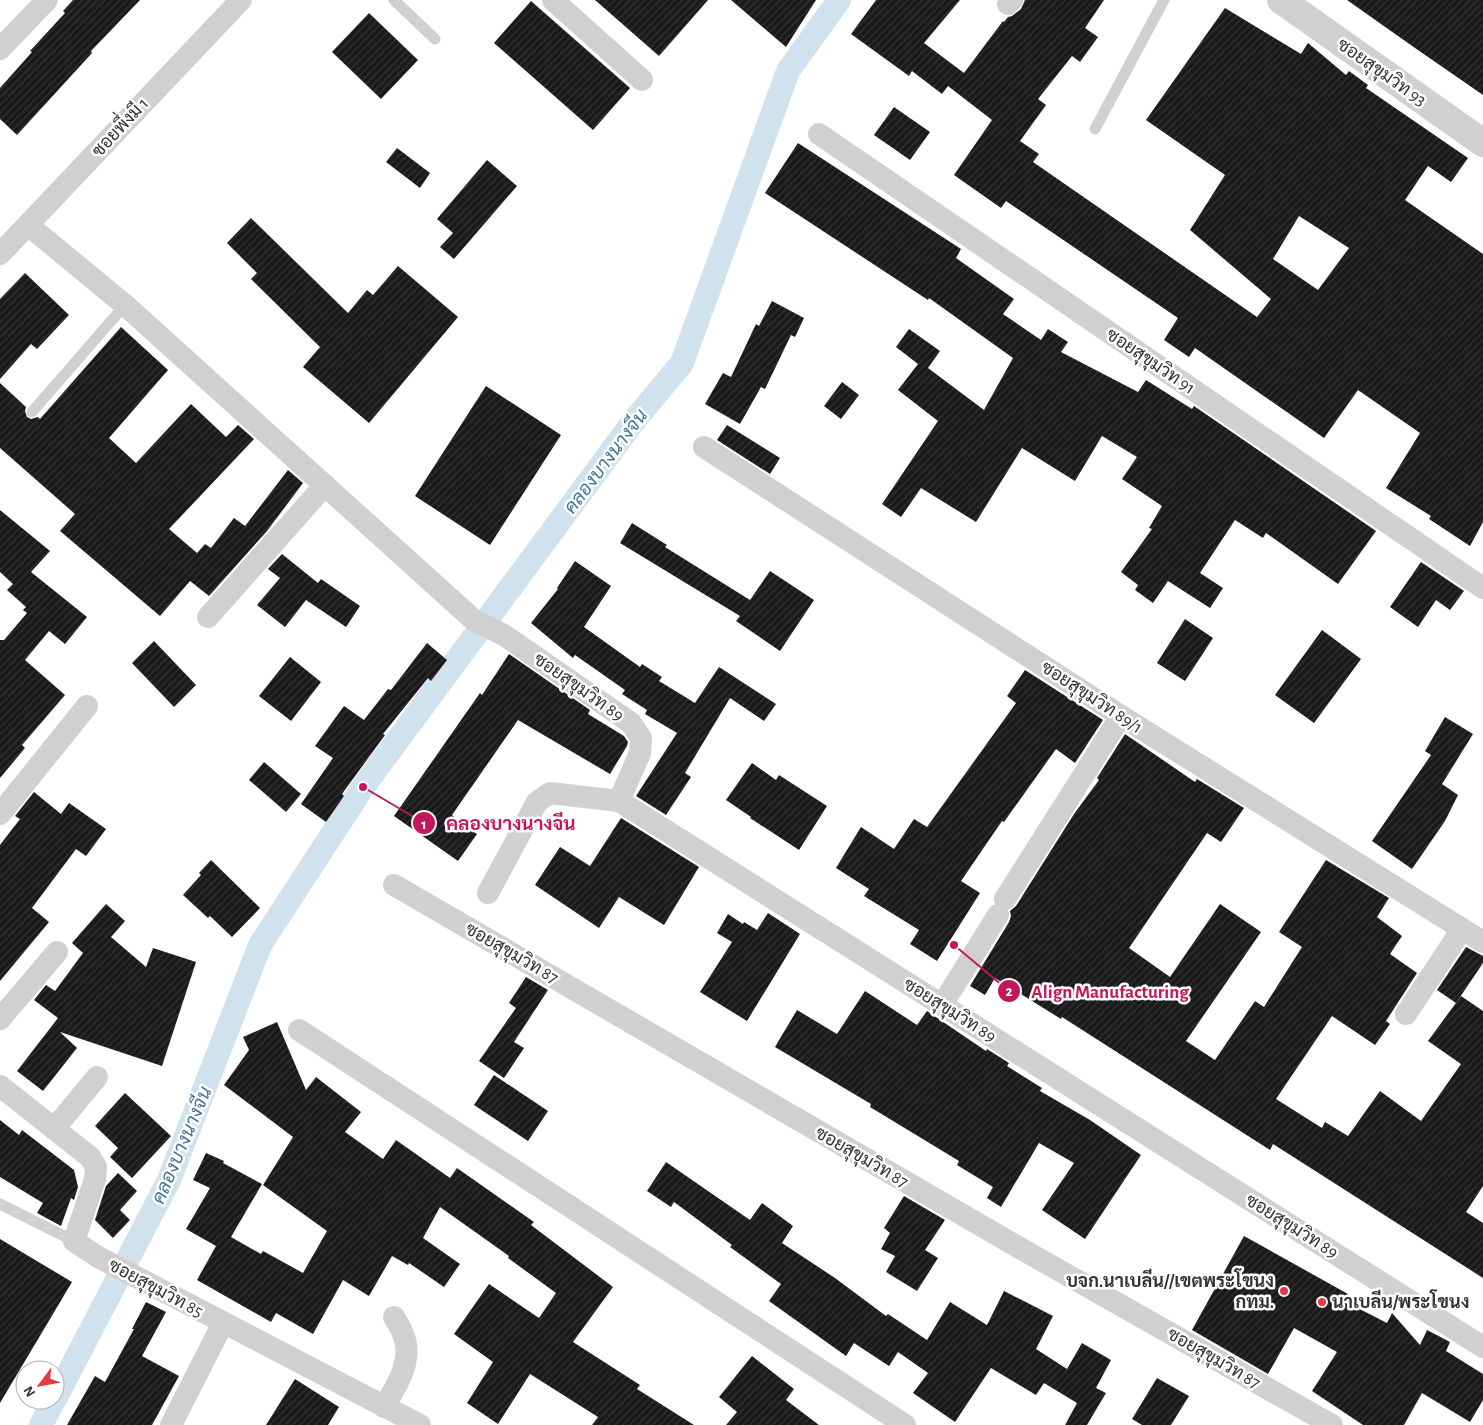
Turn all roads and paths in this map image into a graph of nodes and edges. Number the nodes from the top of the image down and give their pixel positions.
1 (47, 0) edge
2 (241, 0) edge
3 (394, 0) edge
4 (553, 0) edge
5 (1164, 0) edge
6 (1281, 0) edge
7 (436, 39) dead end
8 (0, 49) edge
9 (642, 80) dead end
10 (1096, 129) dead end
11 (819, 134) dead end
12 (1483, 143) edge
13 (28, 225) junction
14 (0, 254) edge
15 (125, 305) junction
16 (32, 412) dead end
17 (704, 447) dead end
18 (325, 485) junction
19 (1483, 588) edge
20 (208, 617) dead end
21 (86, 706) dead end
22 (1121, 716) junction
23 (619, 801) junction
24 (0, 814) edge
25 (394, 885) dead end
26 (488, 893) dead end
27 (1462, 929) junction
28 (1483, 942) edge
29 (57, 952) dead end
30 (942, 1005) junction
31 (1406, 1014) dead end
32 (0, 1019) edge
33 (299, 1030) dead end
34 (97, 1077) dead end
35 (0, 1086) edge
36 (54, 1129) junction
37 (0, 1204) edge
38 (74, 1241) junction
39 (394, 1316) dead end
40 (223, 1323) junction
41 (1483, 1347) edge
42 (401, 1418) edge
43 (171, 1425) edge
44 (905, 1425) edge
45 (1332, 1425) edge

1 - 8 street
2 - 13 street, ซอยพึ่งมี 1
3 - 7 lane
4 - 9 street
5 - 10 lane
6 - 12 street, ซอยสุขุมวิท 93
11 - 19 street, ซอยสุขุมวิท 91
13 - 14 street, ซอยพึ่งมี 1
13 - 15 street, ซอยสุขุมวิท 89
15 - 16 lane
15 - 18 street, ซอยสุขุมวิท 89
17 - 22 street, ซอยสุขุมวิท 89/1
18 - 20 street
18 - 23 street, ซอยสุขุมวิท 89
21 - 24 street
22 - 27 street, ซอยสุขุมวิท 89/1
22 - 30 street
23 - 26 street
23 - 30 street, ซอยสุขุมวิท 89
25 - 45 street, ซอยสุขุมวิท 87
27 - 28 street, ซอยสุขุมวิท 89/1
27 - 31 street
29 - 32 street
30 - 41 street, ซอยสุขุมวิท 89
33 - 44 street
34 - 36 street
35 - 36 street
36 - 38 street
37 - 38 lane
38 - 40 street, ซอยสุขุมวิท 85
39 - 42 street
40 - 42 street, ซอยสุขุมวิท 85
40 - 43 street

